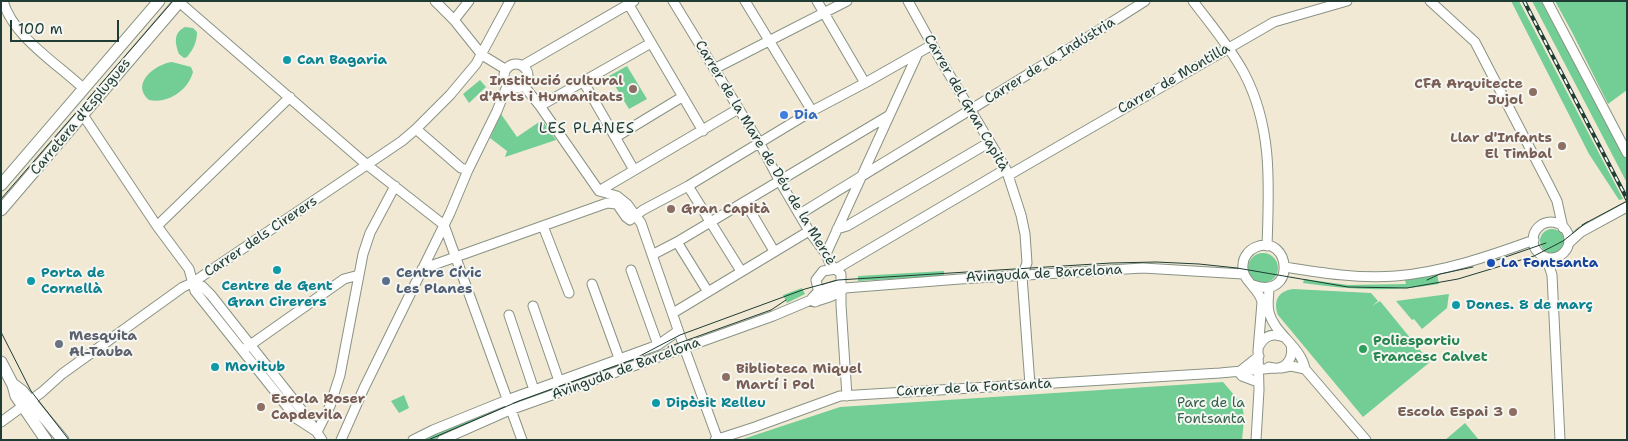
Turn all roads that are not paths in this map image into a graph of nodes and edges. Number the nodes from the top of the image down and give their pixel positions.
1 (3, 1) edge
2 (159, 1) edge
3 (434, 1) edge
4 (469, 1) edge
5 (510, 1) edge
6 (745, 1) edge
7 (817, 1) edge
8 (847, 1) edge
9 (908, 1) edge
10 (1145, 1) edge
11 (1193, 1) edge
12 (1347, 1) edge
13 (1430, 1) edge
14 (1547, 1) edge
15 (179, 2) edge
16 (674, 2) edge
17 (631, 3) edge
18 (824, 13) junction
19 (454, 20) junction
20 (768, 40) junction
21 (651, 43) junction
22 (932, 45) junction
23 (1228, 47) junction
24 (918, 53) junction
25 (482, 55) junction
26 (522, 66) junction
27 (506, 69) junction
28 (714, 69) junction
29 (583, 81) junction
30 (865, 83) junction
31 (507, 86) junction
32 (524, 86) junction
33 (84, 89) junction
34 (290, 97) junction
35 (682, 97) junction
36 (540, 106) junction
37 (738, 109) junction
38 (972, 110) junction
39 (812, 111) junction
40 (83, 115) junction
41 (888, 116) junction
42 (416, 129) junction
43 (703, 131) junction
44 (616, 137) junction
45 (759, 142) junction
46 (990, 142) junction
47 (1627, 153) edge
48 (366, 164) junction
49 (468, 170) junction
50 (634, 170) junction
51 (1008, 172) junction
52 (863, 174) junction
53 (779, 180) junction
54 (1, 185) edge
55 (395, 186) junction
56 (688, 186) junction
57 (599, 191) junction
58 (745, 202) junction
59 (1627, 207) edge
60 (1557, 208) junction
61 (1, 210) edge
62 (800, 214) junction
63 (633, 218) junction
64 (711, 222) junction
65 (1549, 223) junction
66 (444, 225) junction
67 (157, 226) junction
68 (543, 226) junction
69 (1564, 228) junction
70 (837, 229) junction
71 (810, 231) junction
72 (1581, 232) junction
73 (677, 242) junction
74 (1569, 243) junction
75 (1534, 244) junction
76 (1267, 246) junction
77 (774, 251) junction
78 (826, 254) junction
79 (652, 255) junction
80 (456, 257) junction
81 (1546, 257) junction
82 (1285, 267) junction
83 (422, 269) junction
84 (836, 269) junction
85 (632, 270) dead end
86 (741, 271) junction
87 (358, 274) junction
88 (1244, 274) junction
89 (1022, 276) junction
90 (192, 283) junction
91 (592, 284) dead end
92 (1253, 286) junction
93 (842, 288) junction
94 (1269, 288) junction
95 (708, 292) junction
96 (820, 292) junction
97 (569, 293) dead end
98 (829, 297) junction
99 (811, 300) junction
100 (533, 306) dead end
101 (673, 313) junction
102 (509, 315) dead end
103 (678, 331) junction
104 (1284, 337) junction
105 (658, 345) junction
106 (1291, 345) junction
107 (1259, 346) junction
108 (684, 347) junction
109 (246, 348) junction
110 (1259, 357) junction
111 (619, 358) junction
112 (1, 362) edge
113 (1277, 368) junction
114 (1305, 368) junction
115 (1259, 371) junction
116 (1239, 372) junction
117 (559, 381) junction
118 (1258, 382) junction
119 (1030, 385) junction
120 (534, 390) junction
121 (847, 396) junction
122 (507, 400) junction
123 (26, 404) junction
124 (510, 410) junction
125 (1, 422) edge
126 (317, 432) junction
127 (717, 439) edge
128 (46, 440) edge
129 (63, 440) edge
130 (322, 440) edge
131 (341, 440) edge
132 (413, 440) edge
133 (442, 440) edge
134 (522, 440) edge
135 (1256, 440) edge
136 (1366, 440) edge
137 (1560, 440) edge

1 - 33 street
2 - 33 street, Carretera d'Esplugues
3 - 19 street
4 - 19 street
5 - 25 street, Carrer dels Cirerers
6 - 20 street
7 - 18 street
8 - 18 street
9 - 22 street, Carrer del Gran Capità
10 - 38 street, Carrer de la Indústria
11 - 23 street
12 - 23 street, Carrer de Montilla
13 - 60 street
14 - 47 street
15 - 34 street
15 - 40 street, Carretera d'Esplugues
16 - 28 street, Carrer de la Mare de Déu de la Mercè
17 - 21 street
17 - 26 street
18 - 20 street
18 - 30 street
19 - 25 street
20 - 28 street
20 - 39 street
21 - 29 street
21 - 35 street
22 - 24 street
22 - 38 street, Carrer del Gran Capità
23 - 51 street, Carrer de Montilla
23 - 76 street
24 - 30 street
24 - 41 street
25 - 27 street
25 - 42 street, Carrer dels Cirerers
26 - 27 street
26 - 32 street
27 - 31 street
28 - 37 street, Carrer de la Mare de Déu de la Mercè
29 - 36 street
29 - 44 street
30 - 39 street
31 - 32 street
31 - 49 street
32 - 36 street
33 - 54 street, Carretera d'Esplugues
34 - 48 street
34 - 67 street
35 - 43 street
35 - 44 street
36 - 57 street
37 - 43 street
37 - 45 street, Carrer de la Mare de Déu de la Mercè
38 - 46 street, Carrer del Gran Capità
38 - 52 street, Carrer de la Indústria
39 - 45 street
40 - 61 street, Carretera d'Esplugues
40 - 67 street
41 - 52 street
41 - 53 street
42 - 48 street, Carrer dels Cirerers
42 - 49 street
43 - 50 street
44 - 50 street
45 - 53 street, Carrer de la Mare de Déu de la Mercè
45 - 56 street
46 - 51 street, Carrer del Gran Capità
46 - 70 street
48 - 55 street
48 - 90 street, Carrer dels Cirerers
49 - 66 street
50 - 57 street
51 - 84 street, Carrer de Montilla
51 - 89 street, Carrer del Gran Capità
52 - 62 street, Carrer de la Indústria
52 - 70 street
53 - 58 street
53 - 62 street, Carrer de la Mare de Déu de la Mercè
55 - 66 street
55 - 87 street
56 - 63 street
56 - 64 street
57 - 63 street
58 - 64 street
58 - 77 street
59 - 72 street
60 - 65 street
60 - 69 street
62 - 71 street, Carrer de la Mare de Déu de la Mercè
63 - 68 street
63 - 79 street
64 - 73 street
64 - 86 street
65 - 69 street
65 - 75 street
66 - 80 street
66 - 83 street
67 - 90 street
68 - 80 street
68 - 97 street
69 - 72 street
69 - 74 street
70 - 78 street
71 - 77 street
71 - 78 street, Carrer de la Mare de Déu de la Mercè
72 - 74 street
73 - 79 street
73 - 95 street
74 - 81 street
75 - 81 street
75 - 82 street
76 - 82 street
76 - 88 street
77 - 86 street
78 - 84 street, Carrer de la Mare de Déu de la Mercè
79 - 101 street
80 - 83 street
80 - 122 street
81 - 137 street
82 - 94 street
83 - 131 street
84 - 93 street, Carrer de la Mare de Déu de la Mercè
84 - 96 street, Carrer de Montilla
85 - 105 street
86 - 95 street
87 - 109 street
87 - 126 street
88 - 89 street, Avinguda de Barcelona
88 - 92 street
89 - 93 street, Avinguda de Barcelona
89 - 119 street, Carrer del Gran Capità
90 - 109 street
90 - 123 street, Carrer dels Cirerers
91 - 111 street
92 - 94 street
92 - 107 street
93 - 96 street, Avinguda de Barcelona
93 - 98 street, Avinguda de Barcelona
93 - 121 street, Carrer de la Mare de Déu de la Mercè
94 - 104 street
95 - 101 street
96 - 98 street
96 - 99 street, Avinguda de Barcelona
98 - 99 street, Avinguda de Barcelona
99 - 108 street, Avinguda de Barcelona
100 - 117 street
101 - 103 street
102 - 120 street
103 - 105 street, Avinguda de Barcelona
103 - 108 street
104 - 106 street
104 - 107 street
105 - 108 street
105 - 111 street, Avinguda de Barcelona
106 - 113 street
106 - 114 street
107 - 110 street
108 - 124 street, Avinguda de Barcelona
108 - 127 street
109 - 126 street
110 - 113 street
110 - 115 street
110 - 116 street
111 - 117 street, Avinguda de Barcelona
112 - 123 street
113 - 114 street, Carrer de la Fontsanta
113 - 115 street, Carrer de la Fontsanta
114 - 136 street
115 - 116 street, Carrer de la Fontsanta
115 - 118 street
116 - 118 street
116 - 119 street, Carrer de la Fontsanta
117 - 120 street, Avinguda de Barcelona
118 - 135 street
119 - 121 street, Carrer de la Fontsanta
120 - 122 street, Avinguda de Barcelona
121 - 127 street, Carrer de la Fontsanta
122 - 124 street
122 - 132 street, Avinguda de Barcelona
123 - 125 street, Carrer dels Cirerers
123 - 128 street
123 - 129 street
124 - 133 street, Avinguda de Barcelona
124 - 134 street
126 - 130 street

